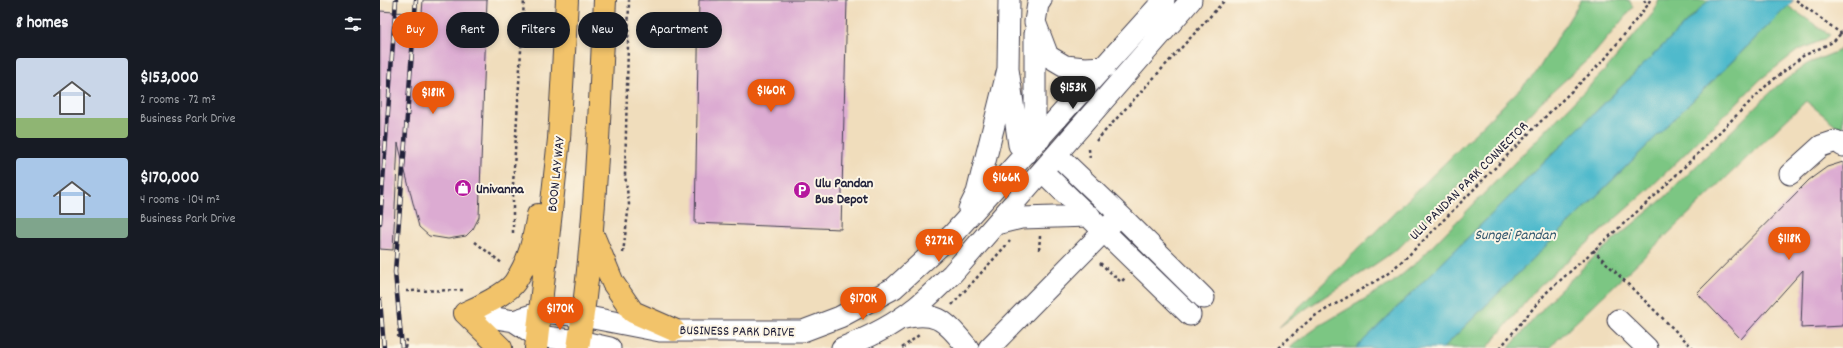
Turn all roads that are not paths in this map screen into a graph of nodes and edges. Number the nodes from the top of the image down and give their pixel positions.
1 (566, 0) edge
2 (605, 0) edge
3 (1010, 0) edge
4 (1041, 0) edge
5 (1164, 0) edge
6 (1192, 0) edge
7 (1035, 22) junction
8 (1105, 67) junction
9 (1008, 69) junction
10 (559, 139) junction
11 (1034, 146) junction
12 (1843, 146) edge
13 (1056, 155) junction
14 (1042, 171) junction
15 (1790, 174) dead end
16 (1120, 215) junction
17 (1090, 216) junction
18 (996, 224) junction
19 (960, 226) junction
20 (592, 232) junction
21 (1104, 232) junction
22 (1204, 298) dead end
23 (540, 312) junction
24 (465, 313) junction
25 (1190, 315) dead end
26 (583, 316) junction
27 (897, 320) junction
28 (1618, 320) dead end
29 (514, 321) junction
30 (674, 330) junction
31 (536, 342) edge
32 (578, 345) edge
33 (501, 348) edge
34 (610, 348) edge
35 (842, 348) edge
36 (968, 348) edge
37 (989, 348) edge
38 (1647, 348) edge

1 - 10 main road, BOON LAY WAY
2 - 20 main road
3 - 9 street
4 - 7 street
5 - 8 street, BUSINESS PARK DRIVE
6 - 13 street
7 - 8 street
7 - 11 street
8 - 11 street, BUSINESS PARK DRIVE
9 - 11 street
9 - 19 street
10 - 23 main road, BOON LAY WAY
10 - 24 main road
11 - 19 street, BUSINESS PARK DRIVE
12 - 15 street
13 - 14 street
13 - 16 street
14 - 17 street
14 - 18 street
16 - 21 street
16 - 22 street
17 - 18 street
17 - 21 street
18 - 27 street
19 - 30 street, BUSINESS PARK DRIVE
20 - 26 main road
20 - 30 main road
21 - 25 street
21 - 37 street
23 - 26 street, BUSINESS PARK DRIVE
23 - 29 street, BUSINESS PARK DRIVE
23 - 31 main road, BOON LAY WAY
24 - 29 street, BUSINESS PARK DRIVE
24 - 33 main road
26 - 30 street, BUSINESS PARK DRIVE
26 - 32 main road
27 - 35 street
27 - 36 street
28 - 38 street
29 - 31 street, BUSINESS PARK DRIVE
31 - 32 street, BUSINESS PARK DRIVE
32 - 34 street, BUSINESS PARK DRIVE

